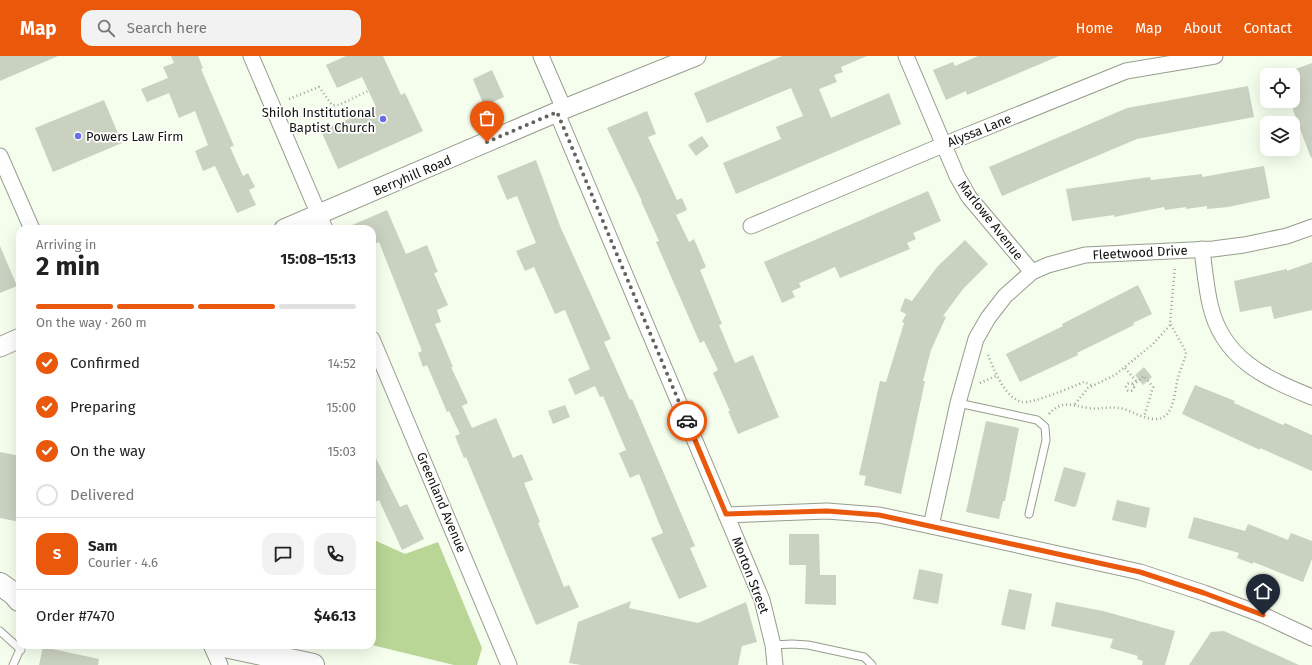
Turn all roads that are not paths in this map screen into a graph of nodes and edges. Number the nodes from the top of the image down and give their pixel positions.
1 (251, 56) edge
2 (541, 56) edge
3 (696, 56) edge
4 (906, 56) edge
5 (1215, 56) edge
6 (560, 111) junction
7 (943, 145) junction
8 (0, 156) edge
9 (322, 222) edge
10 (30, 225) edge
11 (306, 225) edge
12 (750, 226) dead end
13 (1312, 227) edge
14 (1202, 249) junction
15 (1032, 272) junction
16 (16, 340) edge
17 (0, 347) edge
18 (376, 348) edge
19 (1312, 397) edge
20 (958, 403) junction
21 (726, 514) junction
22 (1029, 514) dead end
23 (931, 526) junction
24 (0, 631) edge
25 (1312, 638) edge
26 (16, 643) edge
27 (773, 646) junction
28 (21, 649) edge
29 (213, 649) edge
30 (239, 649) edge
31 (14, 665) edge
32 (220, 665) edge
33 (313, 665) edge
34 (510, 665) edge
35 (775, 665) edge
36 (872, 665) edge

1 - 9 street
2 - 6 street, Morton Street
3 - 6 street, Berryhill Road
4 - 7 street, Marlowe Avenue
5 - 7 street, Alyssa Lane
6 - 9 street, Berryhill Road
6 - 21 street, Morton Street
7 - 12 street, Alyssa Lane
7 - 15 street, Marlowe Avenue
8 - 10 street
9 - 11 street, Berryhill Road
13 - 14 street, Fleetwood Drive
14 - 15 street, Fleetwood Drive
14 - 19 street
15 - 20 street, Fleetwood Drive
16 - 17 street
18 - 34 street, Greenland Avenue
20 - 22 lane
20 - 23 street, Fleetwood Drive
21 - 23 street
21 - 27 street, Morton Street
23 - 25 street
24 - 26 lane
27 - 35 street, Morton Street
27 - 36 lane
28 - 31 lane
29 - 32 street
30 - 33 main road

